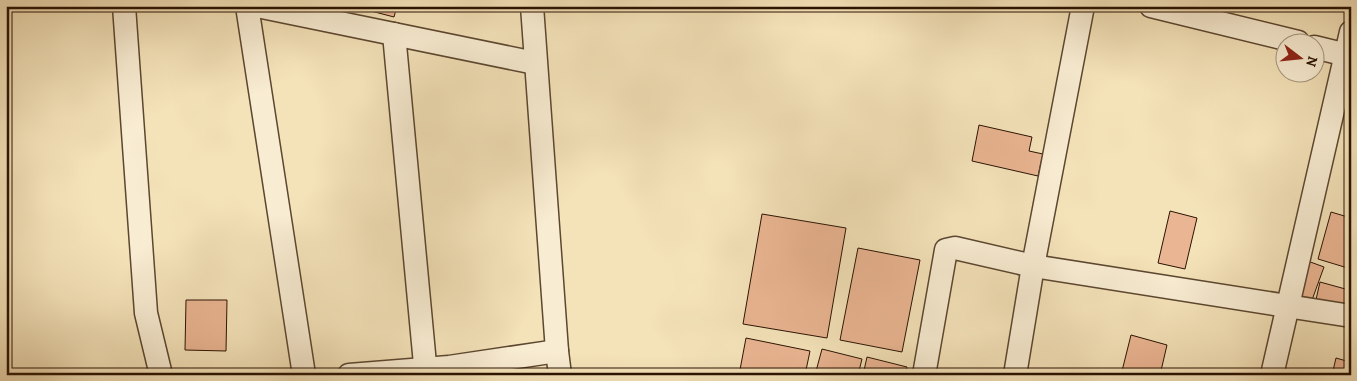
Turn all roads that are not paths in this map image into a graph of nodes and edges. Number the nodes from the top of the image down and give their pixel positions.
1 (124, 6) edge
2 (247, 6) edge
3 (257, 6) edge
4 (532, 6) edge
5 (1083, 6) edge
6 (1151, 6) edge
7 (1351, 32) edge
8 (394, 34) junction
9 (1274, 36) edge
10 (1324, 49) edge
11 (1348, 55) edge
12 (536, 63) junction
13 (1033, 266) junction
14 (1288, 307) junction
15 (1351, 316) edge
16 (556, 351) junction
17 (426, 372) edge
18 (161, 375) edge
19 (304, 375) edge
20 (349, 375) edge
21 (560, 375) edge
22 (924, 375) edge
23 (1015, 375) edge
24 (1272, 375) edge

1 - 18 street
2 - 19 street
3 - 8 street
4 - 12 street
5 - 13 street
6 - 9 street
7 - 11 street
8 - 12 street
8 - 17 street
10 - 11 street
11 - 14 street
12 - 16 street
13 - 14 street
13 - 22 street
13 - 23 street
14 - 15 street
14 - 24 street
16 - 17 street
16 - 21 street
17 - 20 street

